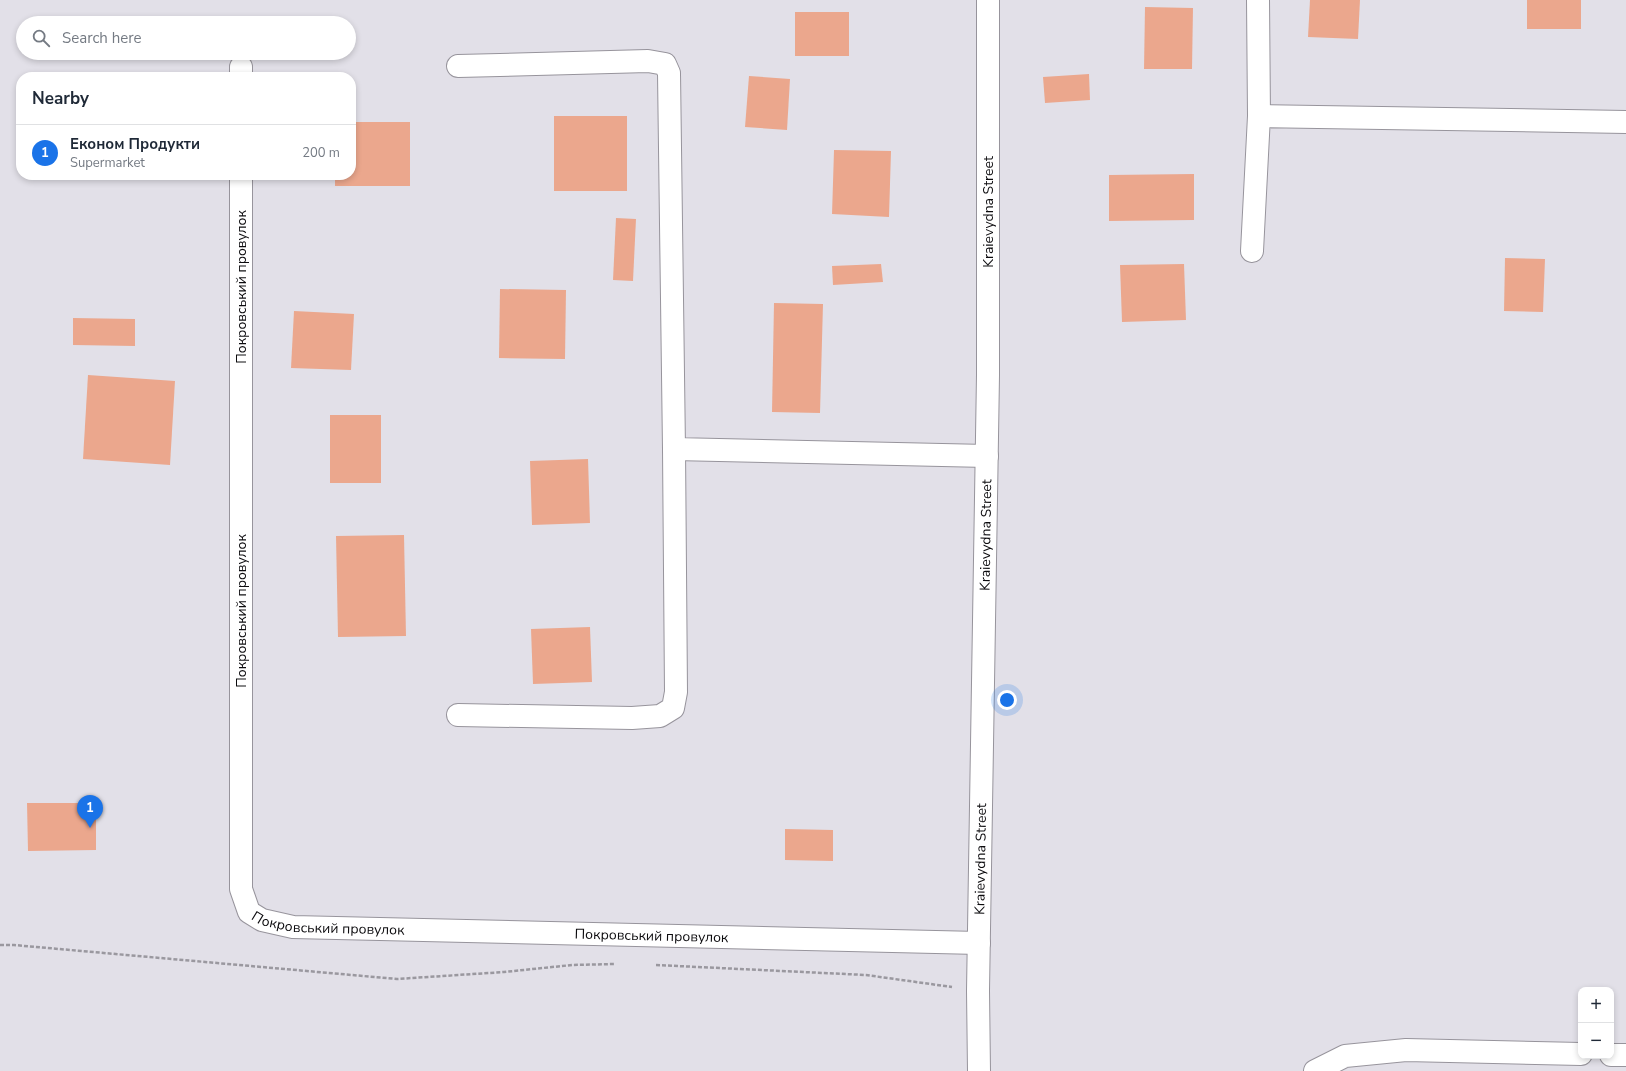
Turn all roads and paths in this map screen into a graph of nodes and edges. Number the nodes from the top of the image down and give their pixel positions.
1 (988, 0) edge
2 (1258, 0) edge
3 (458, 66) dead end
4 (1259, 116) junction
5 (1626, 122) edge
6 (241, 180) edge
7 (1252, 251) dead end
8 (674, 449) junction
9 (987, 456) junction
10 (458, 715) dead end
11 (979, 943) junction
12 (0, 945) edge
13 (619, 964) dead end
14 (651, 964) dead end
15 (978, 991) junction
16 (1578, 1054) edge
17 (1614, 1055) edge
18 (1626, 1055) edge
19 (979, 1071) edge
20 (1315, 1071) edge

1 - 9 street, Kraievydna Street
2 - 4 street
3 - 8 street
4 - 5 street
4 - 7 street
6 - 11 street, Покровський провулок
8 - 9 street
8 - 10 street
9 - 11 street, Kraievydna Street
11 - 15 street, Kraievydna Street
12 - 13 path
14 - 15 path
15 - 19 street, Kraievydna Street
16 - 20 street
17 - 18 street

